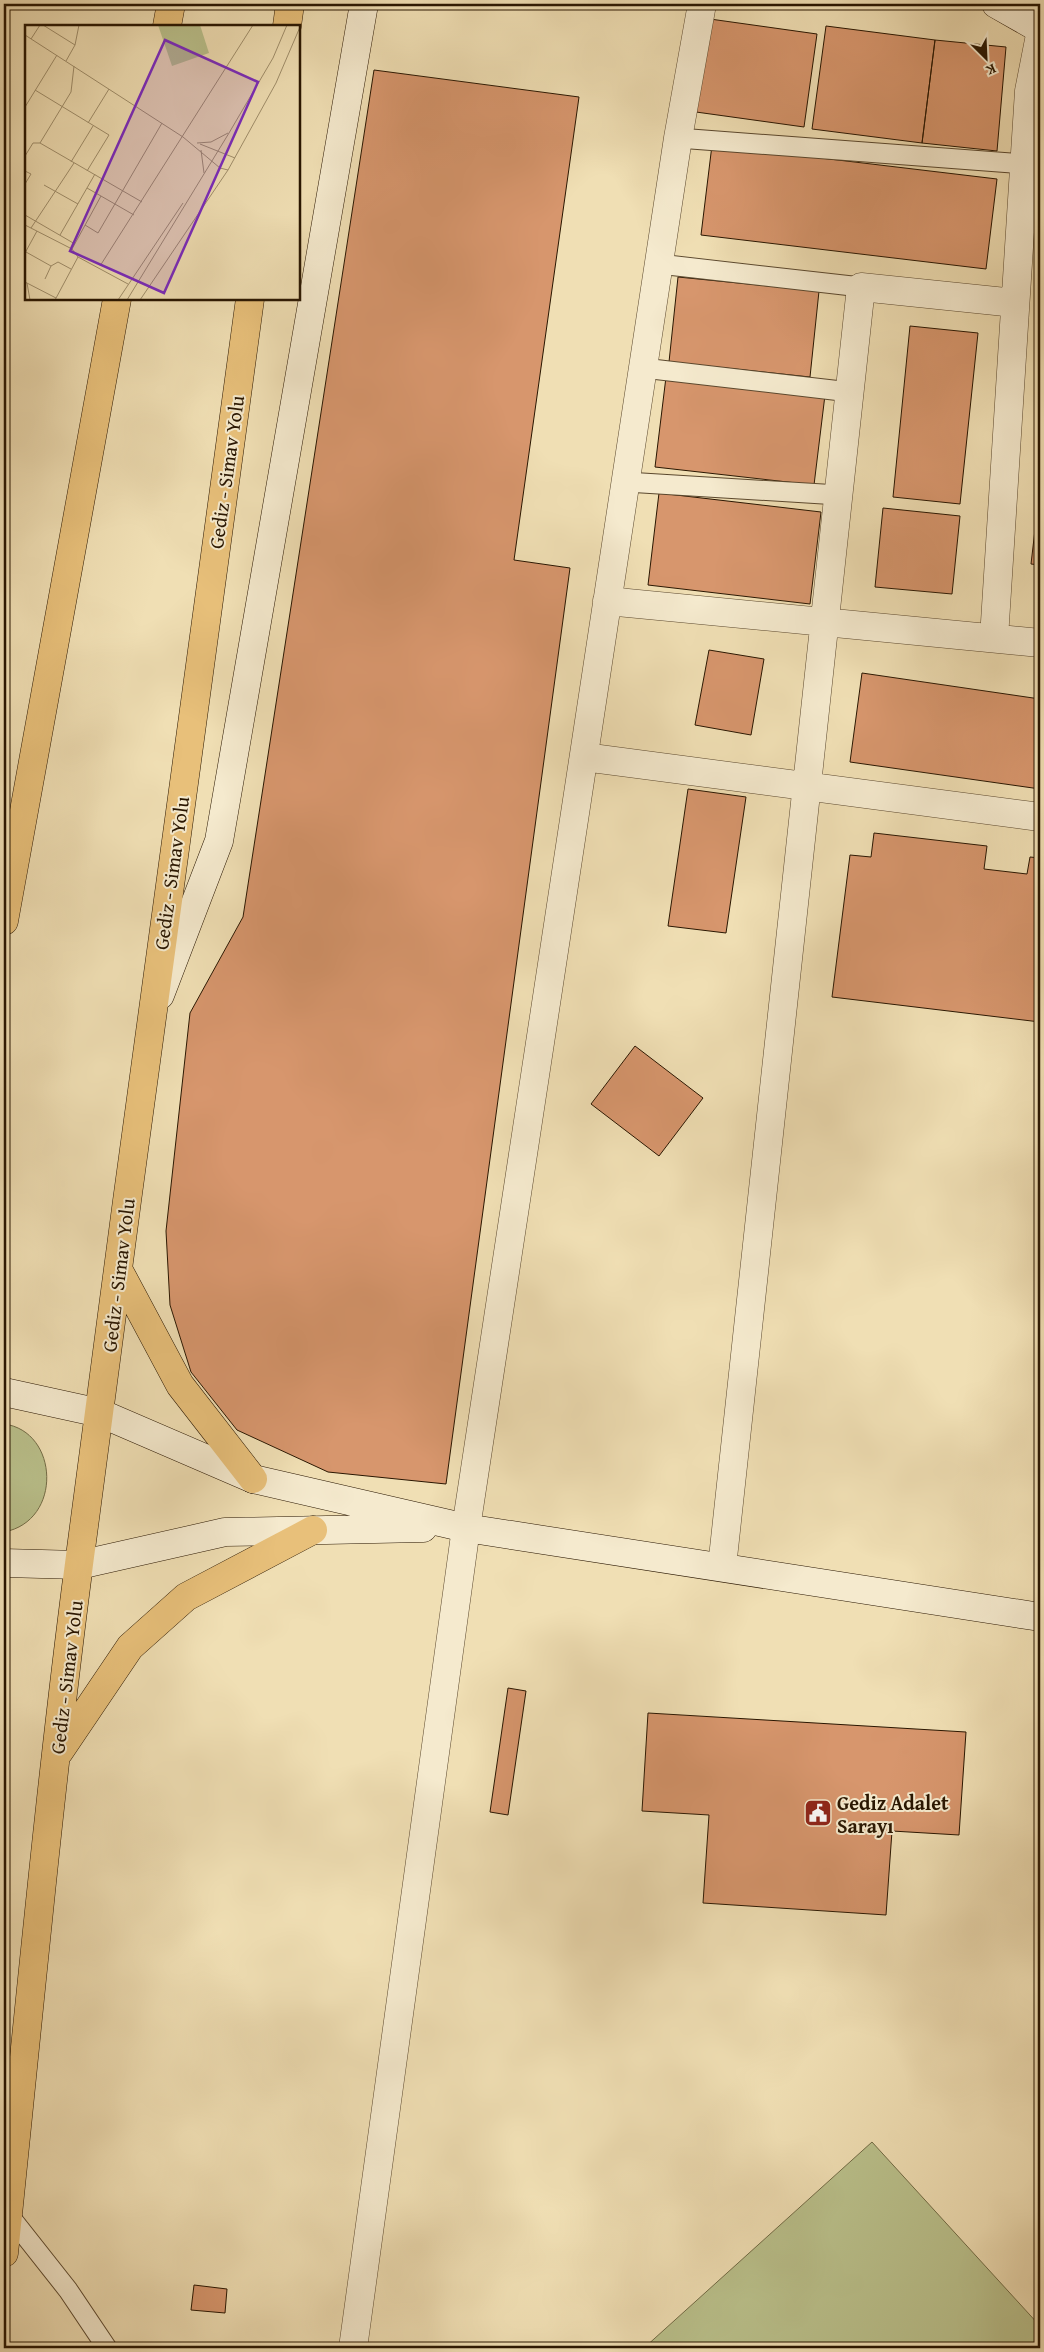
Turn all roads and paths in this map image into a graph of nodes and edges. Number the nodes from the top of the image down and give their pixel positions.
1 (171, 4) edge
2 (290, 4) edge
3 (364, 4) edge
4 (702, 4) edge
5 (996, 4) edge
6 (167, 25) edge
7 (287, 25) edge
8 (1040, 29) edge
9 (1040, 35) edge
10 (1034, 92) edge
11 (678, 138) junction
12 (1024, 164) junction
13 (659, 264) junction
14 (861, 287) junction
15 (117, 300) edge
16 (250, 300) edge
17 (1015, 303) junction
18 (644, 368) junction
19 (850, 392) junction
20 (626, 482) junction
21 (839, 495) junction
22 (607, 601) junction
23 (824, 622) junction
24 (994, 638) junction
25 (1040, 643) edge
26 (584, 757) junction
27 (807, 786) junction
28 (1040, 817) edge
29 (4, 921) edge
30 (151, 1020) junction
31 (118, 1269) junction
32 (4, 1392) edge
33 (100, 1413) junction
34 (252, 1479) junction
35 (466, 1528) junction
36 (313, 1530) junction
37 (4, 1563) edge
38 (79, 1565) junction
39 (722, 1567) junction
40 (1040, 1617) edge
41 (56, 1758) junction
42 (8, 2214) junction
43 (4, 2253) edge
44 (107, 2348) edge
45 (353, 2348) edge

1 - 6 highway
2 - 7 highway
3 - 30 street
4 - 11 street
5 - 8 street
9 - 10 street
10 - 12 street
11 - 12 lane
11 - 13 street
12 - 17 street
13 - 14 lane
13 - 18 street
14 - 17 street
14 - 19 street
15 - 29 highway
16 - 30 highway, Gediz - Simav Yolu
17 - 24 street
18 - 19 lane
18 - 20 street
19 - 21 street
20 - 21 lane
20 - 22 street
21 - 23 street
22 - 23 street
22 - 26 street
23 - 24 street
23 - 27 street
24 - 25 street
26 - 27 street
26 - 35 street
27 - 28 street
27 - 39 street
30 - 31 highway, Gediz - Simav Yolu
31 - 33 highway, Gediz - Simav Yolu
31 - 34 highway
32 - 33 street
33 - 34 street
33 - 38 highway, Gediz - Simav Yolu
34 - 35 street
35 - 36 street
35 - 39 street
35 - 45 street
36 - 38 street
36 - 41 highway
37 - 38 street
38 - 41 highway, Gediz - Simav Yolu
39 - 40 street
41 - 42 highway, Gediz - Simav Yolu
42 - 43 highway, Gediz - Simav Yolu
42 - 44 lane

